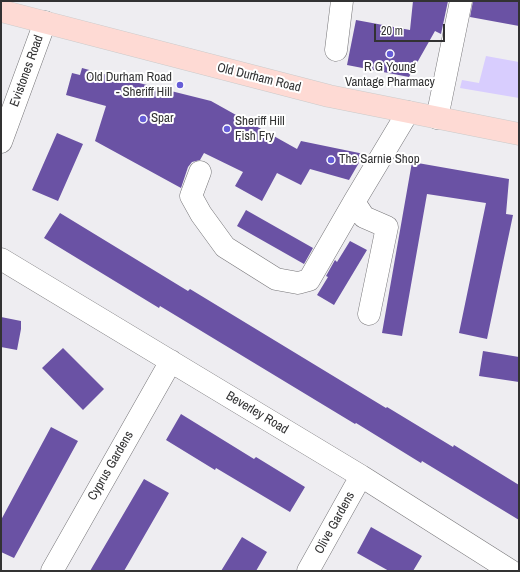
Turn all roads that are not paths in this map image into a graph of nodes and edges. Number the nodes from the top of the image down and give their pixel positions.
1 (342, 1) edge
2 (462, 1) edge
3 (1, 11) edge
4 (45, 22) junction
5 (336, 50) dead end
6 (408, 112) junction
7 (437, 118) junction
8 (519, 134) edge
9 (1, 142) edge
10 (200, 172) dead end
11 (354, 202) junction
12 (1, 259) edge
13 (368, 314) dead end
14 (171, 362) junction
15 (361, 476) junction
16 (52, 571) edge
17 (308, 571) edge
18 (511, 571) edge

1 - 5 street
2 - 7 street
3 - 4 main road, Old Durham Road
4 - 6 main road, Old Durham Road
4 - 9 street, Evistones Road
6 - 7 main road, Old Durham Road
6 - 11 street
7 - 8 main road, Old Durham Road
10 - 11 street
11 - 13 street
12 - 14 street, Beverley Road
14 - 15 street, Beverley Road
14 - 16 street, Cyprus Gardens
15 - 17 street, Olive Gardens
15 - 18 street, Beverley Road

